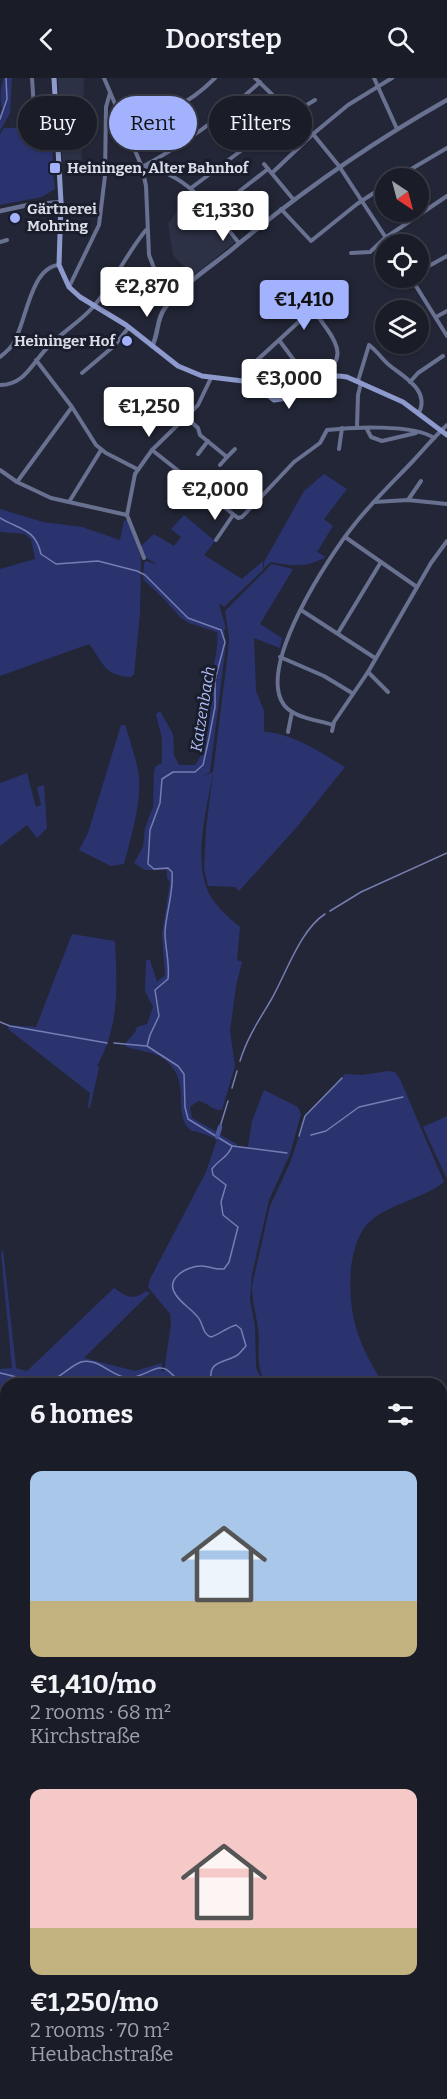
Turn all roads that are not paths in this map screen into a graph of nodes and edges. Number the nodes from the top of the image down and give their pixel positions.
1 (32, 78) edge
2 (54, 78) edge
3 (104, 78) edge
4 (215, 78) edge
5 (255, 78) edge
6 (375, 78) edge
7 (392, 78) edge
8 (260, 82) junction
9 (377, 87) junction
10 (111, 93) junction
11 (33, 96) edge
12 (55, 96) edge
13 (112, 96) edge
14 (196, 96) edge
15 (275, 96) edge
16 (315, 100) dead end
17 (312, 102) edge
18 (446, 103) edge
19 (106, 107) junction
20 (109, 107) edge
21 (397, 129) junction
22 (313, 134) junction
23 (447, 148) edge
24 (58, 150) edge
25 (135, 150) edge
26 (242, 150) edge
27 (264, 164) dead end
28 (339, 166) junction
29 (142, 167) junction
30 (413, 168) edge
31 (268, 169) junction
32 (272, 173) junction
33 (191, 188) junction
34 (375, 192) edge
35 (447, 196) edge
36 (293, 199) junction
37 (362, 201) junction
38 (61, 202) junction
39 (281, 209) junction
40 (0, 211) edge
41 (215, 214) junction
42 (147, 230) junction
43 (383, 234) edge
44 (391, 234) edge
45 (7, 240) dead end
46 (0, 242) edge
47 (239, 243) junction
48 (375, 247) edge
49 (351, 253) dead end
50 (447, 256) edge
51 (59, 264) junction
52 (429, 266) edge
53 (110, 285) junction
54 (69, 287) junction
55 (417, 288) edge
56 (162, 294) junction
57 (95, 305) junction
58 (167, 305) junction
59 (447, 311) edge
60 (436, 317) junction
61 (129, 327) junction
62 (447, 336) edge
63 (279, 340) junction
64 (152, 346) junction
65 (443, 356) dead end
66 (0, 357) edge
67 (36, 360) junction
68 (82, 373) dead end
69 (323, 377) junction
70 (211, 378) junction
71 (245, 380) junction
72 (360, 381) junction
73 (410, 382) junction
74 (311, 383) junction
75 (0, 385) edge
76 (72, 407) junction
77 (419, 413) junction
78 (186, 417) junction
79 (447, 425) edge
80 (357, 427) junction
81 (342, 428) junction
82 (367, 429) junction
83 (441, 430) junction
84 (418, 432) junction
85 (447, 435) edge
86 (434, 438) junction
87 (208, 441) junction
88 (235, 449) dead end
89 (339, 449) dead end
90 (101, 450) junction
91 (152, 450) junction
92 (198, 454) dead end
93 (227, 457) junction
94 (220, 465) dead end
95 (137, 469) junction
96 (0, 470) edge
97 (421, 481) dead end
98 (17, 482) junction
99 (408, 500) junction
100 (69, 502) junction
101 (374, 502) junction
102 (447, 504) edge
103 (127, 515) junction
104 (233, 515) junction
105 (345, 537) junction
106 (216, 540) dead end
107 (447, 541) edge
108 (144, 558) dead end
109 (381, 562) junction
110 (417, 587) junction
111 (301, 610) junction
112 (338, 633) junction
113 (280, 657) junction
114 (376, 658) junction
115 (368, 672) junction
116 (388, 692) dead end
117 (352, 693) junction
118 (292, 712) junction
119 (333, 724) junction
120 (332, 731) dead end
121 (288, 732) dead end

1 - 11 street
2 - 12 main road
3 - 10 street
4 - 14 street
5 - 8 street
6 - 9 street
7 - 9 street
8 - 15 street
8 - 29 street
9 - 21 street
9 - 22 street
10 - 13 street
10 - 19 street
16 - 17 street
18 - 21 street
19 - 20 street
19 - 54 street
21 - 28 street
22 - 28 street
22 - 32 street
23 - 30 street
24 - 38 main road
25 - 29 street
26 - 33 street
27 - 31 street
28 - 36 street
28 - 37 street
29 - 33 street
29 - 42 street
31 - 32 street
31 - 41 street
32 - 36 street
33 - 41 street
34 - 37 street
35 - 44 street
36 - 39 street
37 - 39 street
37 - 43 street
38 - 40 street
38 - 51 main road
39 - 47 street
41 - 47 street
42 - 53 street
42 - 56 street
45 - 46 street
47 - 58 street
48 - 49 street
50 - 52 street
51 - 54 main road
51 - 66 street
53 - 56 street
53 - 57 street
54 - 57 main road
55 - 60 street
56 - 58 street
57 - 61 main road
57 - 67 street
58 - 64 street
59 - 60 street
60 - 62 street
61 - 64 main road
61 - 68 street
63 - 69 street
63 - 71 street
63 - 74 street
64 - 70 main road
65 - 73 street
67 - 75 street
67 - 76 street
69 - 72 main road
69 - 74 main road
70 - 71 main road
70 - 78 street
71 - 74 main road
72 - 73 street
72 - 77 main road
72 - 80 street
73 - 77 street
76 - 90 street
76 - 98 street
77 - 83 main road
78 - 87 street
78 - 91 street
79 - 83 street
80 - 81 street
80 - 82 street
81 - 89 street
81 - 104 street
82 - 84 street
82 - 84 street
83 - 85 main road
83 - 86 street
84 - 86 street
86 - 101 street
87 - 92 street
87 - 93 street
88 - 93 street
90 - 95 street
90 - 100 street
91 - 95 street
91 - 104 street
93 - 94 street
95 - 103 street
96 - 98 street
97 - 99 street
98 - 100 street
99 - 101 street
99 - 102 street
100 - 103 street
101 - 105 street
103 - 108 street
104 - 106 street
105 - 109 street
105 - 111 street
107 - 110 street
109 - 110 street
109 - 112 street
110 - 114 street
111 - 112 street
111 - 113 street
112 - 114 street
113 - 117 street
113 - 118 street
114 - 115 street
115 - 116 street
115 - 117 street
117 - 119 street
118 - 119 street
118 - 121 street
119 - 120 street

